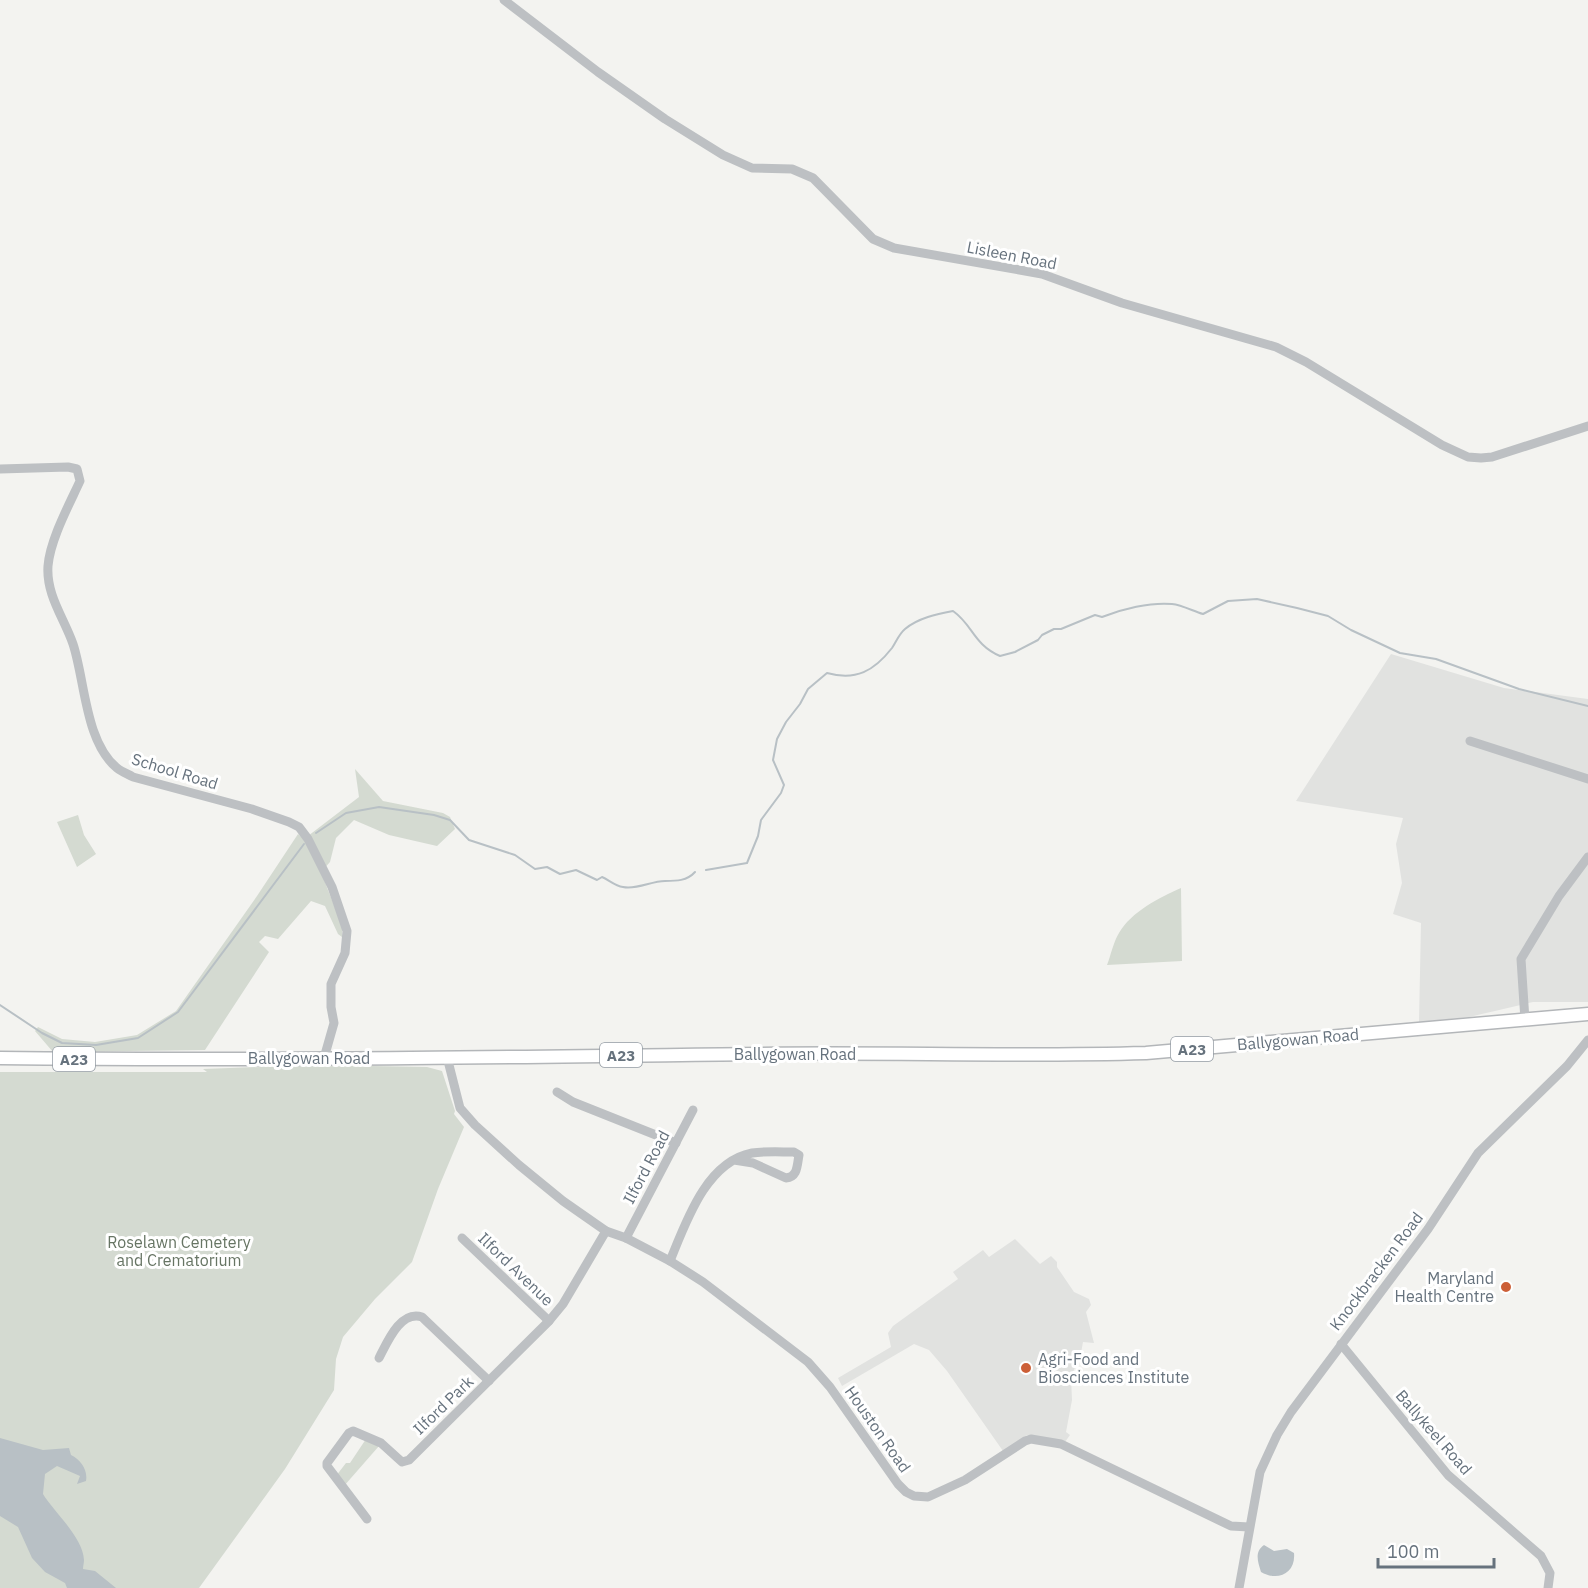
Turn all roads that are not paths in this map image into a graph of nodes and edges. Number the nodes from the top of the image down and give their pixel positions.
1 (504, 0) edge
2 (1588, 426) edge
3 (0, 469) edge
4 (1470, 741) dead end
5 (1588, 779) edge
6 (1588, 857) edge
7 (1588, 1014) edge
8 (1525, 1020) junction
9 (1588, 1040) edge
10 (447, 1057) junction
11 (0, 1058) edge
12 (324, 1058) junction
13 (557, 1092) dead end
14 (693, 1110) dead end
15 (676, 1143) junction
16 (734, 1160) junction
17 (606, 1231) junction
18 (462, 1238) dead end
19 (626, 1238) junction
20 (670, 1261) junction
21 (549, 1321) junction
22 (1341, 1344) junction
23 (379, 1358) dead end
24 (489, 1381) junction
25 (367, 1519) dead end
26 (1249, 1527) junction
27 (1239, 1588) edge
28 (1548, 1588) edge

1 - 2 street, Lisleen Road
3 - 12 street, School Road
4 - 5 street
6 - 8 street
7 - 8 main road, Ballygowan Road / A23
8 - 10 main road, Ballygowan Road / A23
9 - 22 street, Knockbracken Road
10 - 12 main road, Ballygowan Road / A23
10 - 17 street, Houston Road
11 - 12 main road, Ballygowan Road / A23
13 - 15 street
14 - 15 street, Ilford Road
15 - 19 street, Ilford Road
16 - 16 street
16 - 20 street
17 - 19 street, Houston Road
17 - 21 street, Ilford Park
18 - 21 street, Ilford Avenue
19 - 20 street, Houston Road
20 - 26 street, Houston Road
21 - 24 street, Ilford Park
22 - 26 street, Knockbracken Road
22 - 28 street, Ballykeel Road
23 - 24 street
24 - 25 street, Ilford Park
26 - 27 street, Knockbracken Road

